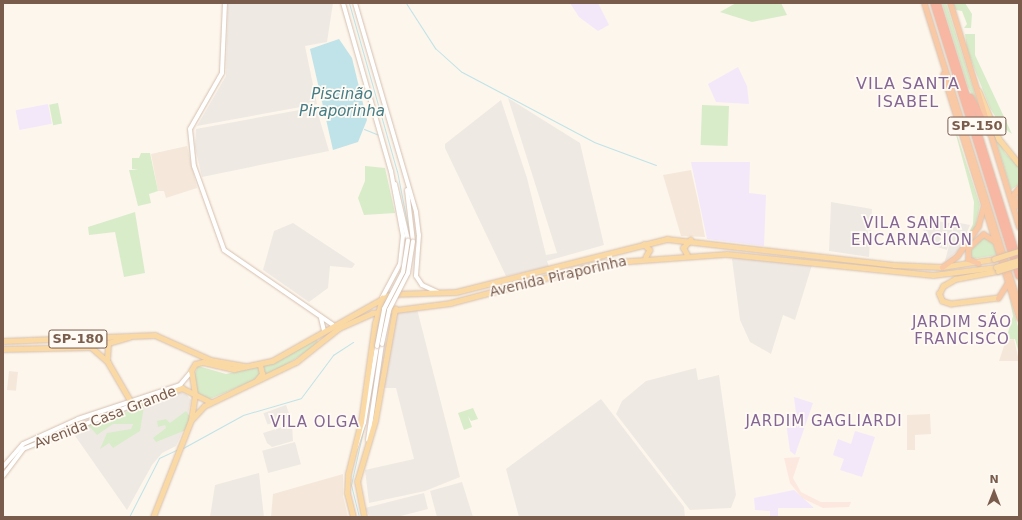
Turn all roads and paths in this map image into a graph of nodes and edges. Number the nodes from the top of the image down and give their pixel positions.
1 (225, 3) edge
2 (343, 3) edge
3 (355, 3) edge
4 (924, 3) edge
5 (934, 3) edge
6 (938, 3) edge
7 (950, 3) edge
8 (942, 65) junction
9 (969, 66) junction
10 (963, 81) junction
11 (989, 132) junction
12 (1019, 164) edge
13 (392, 174) junction
14 (405, 181) junction
15 (1019, 187) edge
16 (983, 204) junction
17 (1018, 225) edge
18 (690, 240) junction
19 (716, 243) junction
20 (644, 244) junction
21 (995, 244) junction
22 (1019, 251) edge
23 (727, 254) junction
24 (687, 256) junction
25 (635, 258) junction
26 (1019, 262) edge
27 (978, 263) junction
28 (400, 264) junction
29 (416, 266) junction
30 (942, 267) junction
31 (997, 269) junction
32 (1019, 276) edge
33 (953, 277) junction
34 (393, 278) junction
35 (418, 280) junction
36 (1008, 282) junction
37 (439, 293) junction
38 (382, 298) junction
39 (998, 298) joint
40 (1019, 306) edge
41 (395, 308) junction
42 (378, 311) junction
43 (363, 317) junction
44 (321, 318) junction
45 (1019, 318) edge
46 (333, 325) junction
47 (374, 326) junction
48 (324, 331) junction
49 (389, 331) junction
50 (132, 335) junction
51 (3, 341) edge
52 (16, 342) junction
53 (3, 350) edge
54 (24, 350) junction
55 (108, 362) junction
56 (260, 365) junction
57 (248, 367) junction
58 (191, 371) junction
59 (256, 382) junction
60 (195, 395) junction
61 (211, 402) junction
62 (132, 404) junction
63 (191, 420) junction
64 (366, 448) junction
65 (354, 450) junction
66 (3, 467) edge
67 (3, 476) edge
68 (153, 517) edge
69 (352, 517) edge
70 (364, 517) edge

1 - 44 main road
2 - 13 main road
3 - 14 main road
4 - 8 highway, SP-150
5 - 32 highway, SP-150
6 - 10 highway, SP-150
7 - 9 highway, SP-150
8 - 16 highway
8 - 40 highway, SP-150
9 - 11 highway, SP-150
9 - 12 main road
10 - 11 highway
10 - 26 highway, SP-150
11 - 17 highway, SP-150
13 - 28 main road
13 - 65 main road, bridge
14 - 29 main road
14 - 64 main road, bridge
15 - 17 highway
16 - 21 highway
16 - 30 highway
18 - 19 main road, Avenida Piraporinha
18 - 20 main road, Avenida Piraporinha
18 - 24 main road
19 - 23 main road
19 - 30 main road, Avenida Piraporinha
20 - 25 main road
20 - 37 main road, Avenida Piraporinha
21 - 27 highway
21 - 36 highway
22 - 27 main road, Avenida Piraporinha, bridge
23 - 24 main road, Avenida Piraporinha
23 - 33 main road, Avenida Piraporinha
24 - 25 main road, Avenida Piraporinha
25 - 41 main road, Avenida Piraporinha
26 - 31 main road, bridge
27 - 30 main road, Avenida Piraporinha
28 - 29 main road
28 - 34 main road
29 - 35 main road
31 - 33 main road, Avenida Piraporinha
31 - 33 main road
33 - 39 main road
34 - 35 main road
34 - 38 main road
35 - 37 main road
36 - 39 highway
36 - 45 highway
37 - 38 main road, Avenida Piraporinha
38 - 42 main road
38 - 46 main road, Avenida Piraporinha
41 - 42 main road, Avenida Piraporinha
41 - 49 main road
42 - 43 main road, Avenida Piraporinha
42 - 47 main road
43 - 47 main road
43 - 59 main road, Avenida Piraporinha
44 - 46 main road
44 - 48 main road
46 - 48 main road, Avenida Piraporinha
47 - 49 main road
47 - 65 main road
48 - 56 main road, Avenida Piraporinha
49 - 64 main road
50 - 52 main road, Avenida Piraporinha / SP-180
50 - 55 main road
50 - 57 main road, Avenida Piraporinha / SP-180
51 - 52 main road, Avenida Piraporinha / SP-180
52 - 54 main road
53 - 54 main road, SP-180
54 - 55 main road, SP-180
55 - 62 main road, SP-180
56 - 57 main road, Avenida Piraporinha
56 - 59 main road
57 - 58 main road, Avenida Piraporinha
58 - 60 main road
58 - 62 main road, Avenida Casa Grande
59 - 61 main road, Avenida Piraporinha
60 - 61 main road
60 - 62 main road, Avenida Casa Grande
60 - 63 main road
61 - 63 main road, Avenida Piraporinha
62 - 66 main road, Avenida Casa Grande
62 - 67 main road, Avenida Casa Grande
63 - 68 main road
64 - 70 main road
65 - 69 main road

